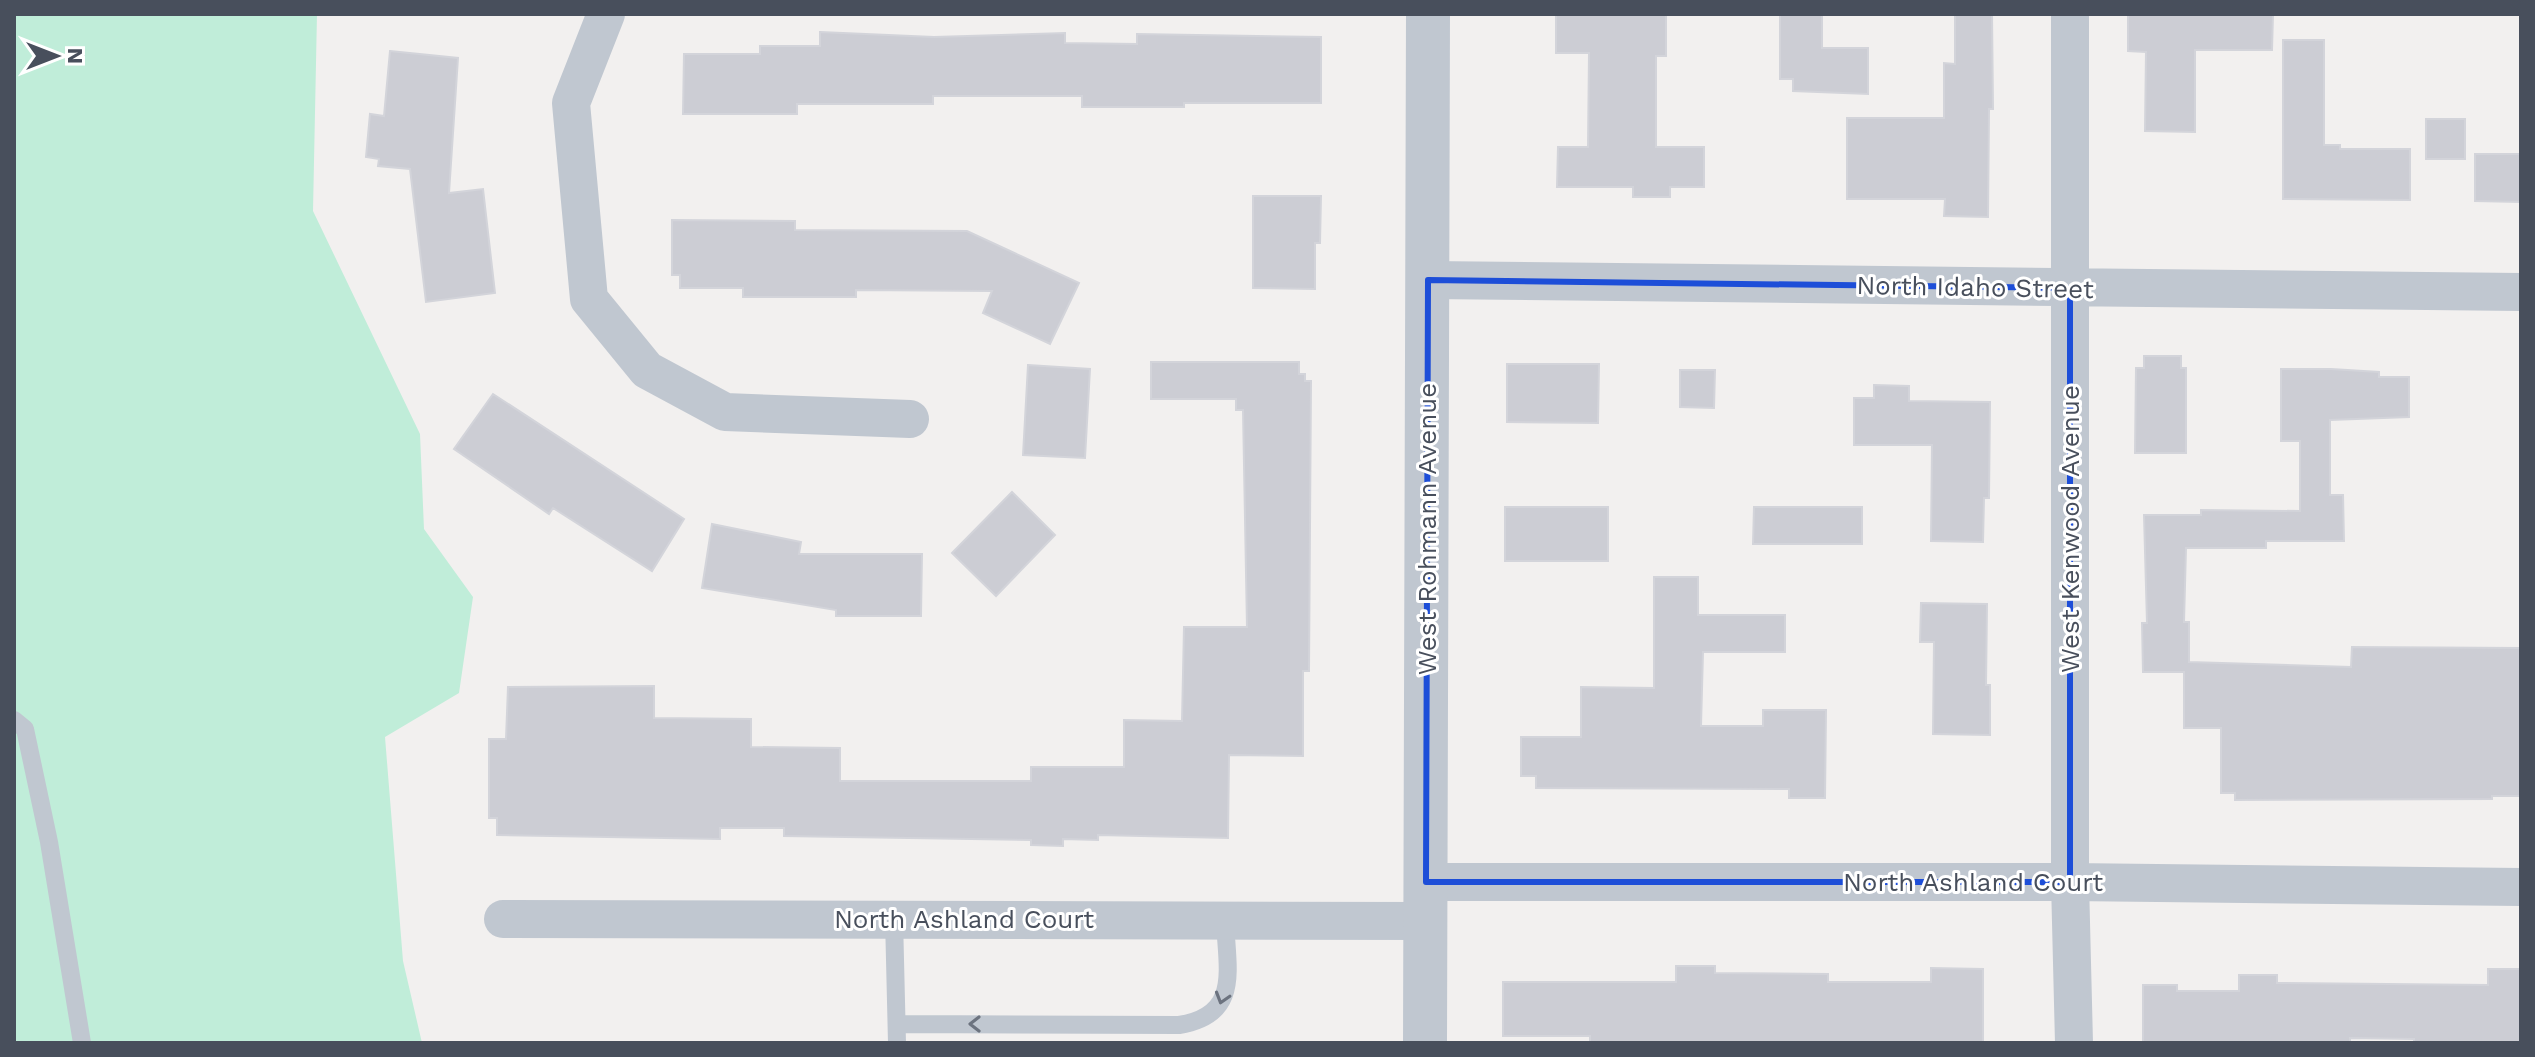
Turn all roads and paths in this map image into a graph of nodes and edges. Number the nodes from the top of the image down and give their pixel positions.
1 (606, 14) edge
2 (1428, 14) edge
3 (2070, 14) edge
4 (1428, 280) junction
5 (2070, 288) junction
6 (2521, 292) edge
7 (910, 419) dead end
8 (14, 720) edge
9 (2070, 882) junction
10 (2521, 887) edge
11 (1426, 901) junction
12 (894, 918) junction
13 (503, 919) dead end
14 (1225, 921) junction
15 (897, 1024) junction
16 (82, 1043) edge
17 (897, 1043) edge
18 (1425, 1043) edge
19 (2074, 1043) edge

1 - 7 street
2 - 4 street, West Rohmann Avenue
3 - 5 street, West Kenwood Avenue
4 - 5 street, North Idaho Street
4 - 11 street, West Rohmann Avenue
5 - 6 street, North Idaho Street
5 - 9 street, West Kenwood Avenue
8 - 16 lane
9 - 10 street, North Ashland Court
9 - 11 street, North Ashland Court
9 - 19 street, West Kenwood Avenue
11 - 14 street, North Ashland Court
11 - 18 street, West Rohmann Avenue
12 - 13 street, North Ashland Court
12 - 14 street, North Ashland Court
12 - 15 lane
14 -> 15 lane
15 - 17 lane

